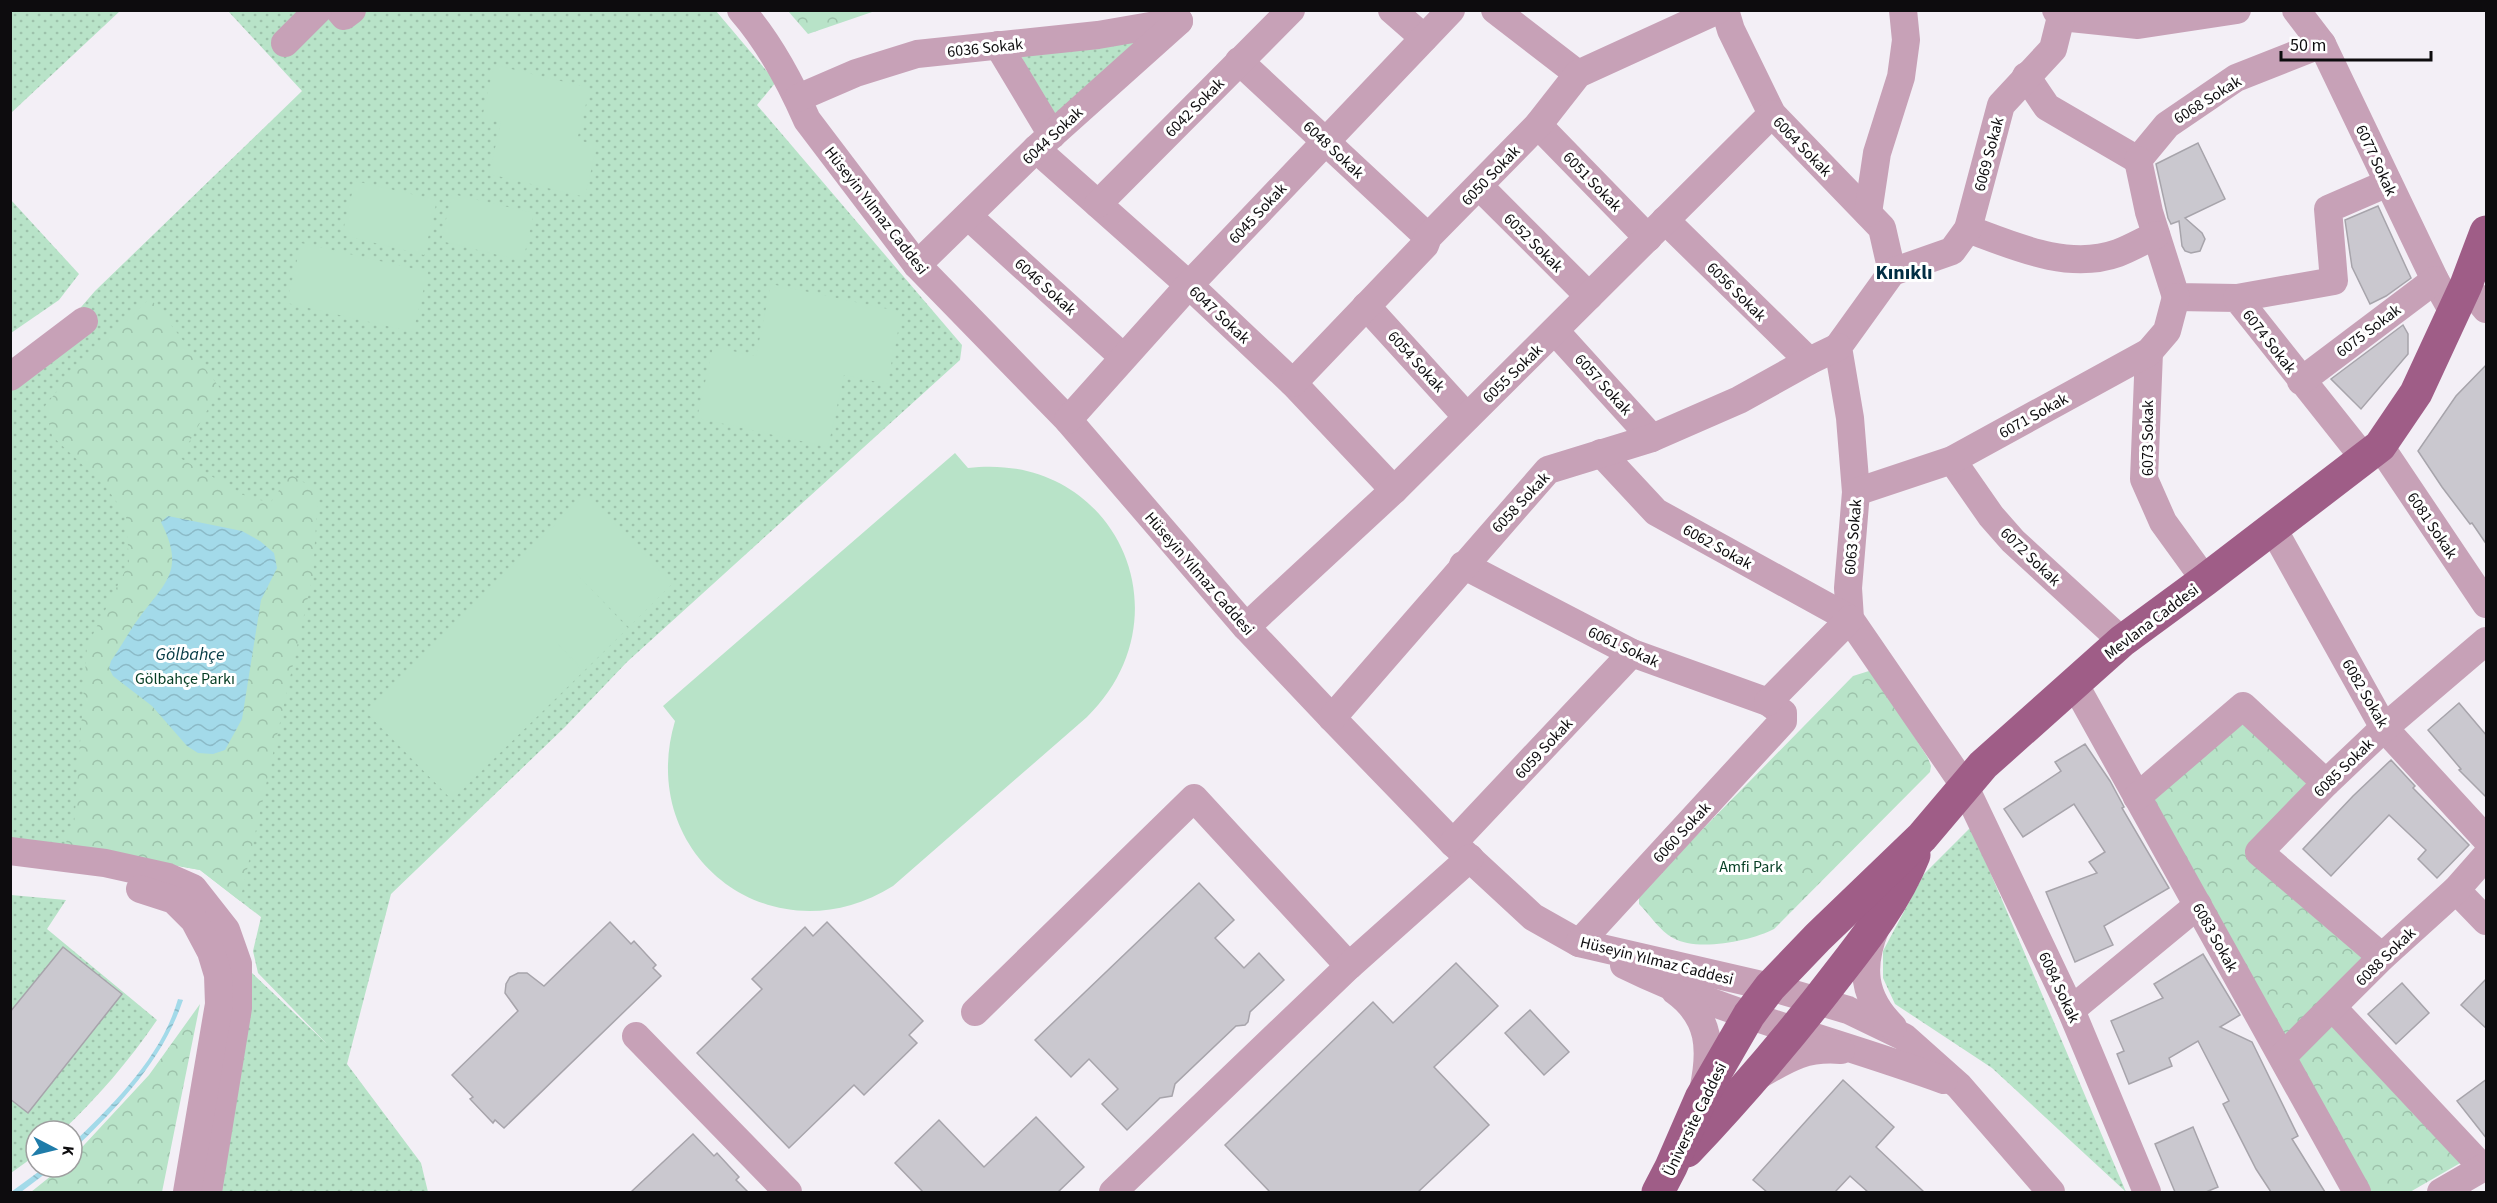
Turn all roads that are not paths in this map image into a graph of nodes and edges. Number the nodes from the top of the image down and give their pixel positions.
1 (318, 10) edge
2 (339, 10) edge
3 (352, 10) edge
4 (741, 10) edge
5 (1291, 10) edge
6 (1392, 10) edge
7 (1450, 10) edge
8 (1495, 10) edge
9 (1718, 10) edge
10 (1725, 10) edge
11 (1903, 10) edge
12 (2237, 10) edge
13 (2296, 10) edge
14 (2058, 14) edge
15 (1185, 16) edge
16 (1424, 38) junction
17 (285, 43) dead end
18 (2322, 44) junction
19 (998, 45) junction
20 (1239, 61) junction
21 (1578, 74) junction
22 (2026, 76) junction
23 (798, 99) junction
24 (1772, 114) junction
25 (1538, 126) junction
26 (1327, 141) junction
27 (1044, 142) junction
28 (2138, 160) junction
29 (2388, 183) junction
30 (1480, 187) junction
31 (1098, 204) junction
32 (1868, 213) junction
33 (968, 216) junction
34 (1657, 229) junction
35 (1968, 229) junction
36 (2487, 232) edge
37 (2156, 235) junction
38 (1428, 237) junction
39 (917, 265) junction
40 (1892, 272) junction
41 (2435, 279) junction
42 (1190, 285) junction
43 (1589, 296) junction
44 (2176, 297) junction
45 (2237, 298) junction
46 (2469, 302) edge
47 (1366, 306) junction
48 (1555, 331) junction
49 (1838, 348) junction
50 (2149, 351) junction
51 (1123, 357) junction
52 (1809, 361) junction
53 (10, 364) edge
54 (10, 377) edge
55 (2301, 381) junction
56 (1293, 383) junction
57 (1467, 417) junction
58 (1068, 420) junction
59 (1652, 438) junction
60 (2372, 452) junction
61 (1601, 453) junction
62 (1952, 459) junction
63 (1394, 490) junction
64 (1856, 492) junction
65 (2271, 527) junction
66 (1463, 565) junction
67 (2205, 580) junction
68 (2487, 604) edge
69 (1850, 619) junction
70 (1246, 627) junction
71 (2122, 641) junction
72 (2487, 641) edge
73 (1632, 653) junction
74 (2074, 683) junction
75 (1776, 711) junction
76 (1332, 718) junction
77 (2384, 728) junction
78 (2326, 783) junction
79 (1964, 785) junction
80 (2138, 797) junction
81 (1922, 837) junction
82 (2487, 839) edge
83 (1462, 850) junction
84 (10, 851) edge
85 (2487, 856) edge
86 (10, 868) edge
87 (2456, 890) junction
88 (2198, 905) junction
89 (1880, 919) junction
90 (2487, 921) edge
91 (1579, 943) junction
92 (2382, 957) junction
93 (1349, 966) junction
94 (1770, 987) junction
95 (1670, 988) junction
96 (1817, 1001) junction
97 (2332, 1008) junction
98 (2071, 1010) junction
99 (975, 1012) dead end
100 (1749, 1015) junction
101 (1796, 1030) junction
102 (636, 1036) dead end
103 (1904, 1037) junction
104 (1873, 1054) junction
105 (2283, 1056) junction
106 (1756, 1078) junction
107 (1959, 1086) junction
108 (1701, 1098) junction
109 (2485, 1167) edge
110 (1664, 1180) edge
111 (187, 1192) edge
112 (208, 1192) edge
113 (788, 1192) edge
114 (1113, 1192) edge
115 (2051, 1192) edge
116 (2147, 1192) edge
117 (2357, 1192) edge
118 (2441, 1192) edge

1 - 17 street
2 - 3 street
4 - 23 street, Hüseyin Yılmaz Caddesi
5 - 20 street, 6042 Sokak
6 - 16 street
7 - 16 street, 6045 Sokak
8 - 21 street
9 - 21 street, 6050 Sokak
10 - 24 street, 6064 Sokak
11 - 32 street
12 - 14 street
13 - 18 street, 6077 Sokak
14 - 22 street, 6069 Sokak
15 - 19 street, 6036 Sokak
15 - 27 street, 6044 Sokak
16 - 26 street, 6045 Sokak
18 - 28 street, 6068 Sokak
18 - 29 street, 6077 Sokak
19 - 23 street, 6036 Sokak
19 - 27 street, 6047 Sokak
20 - 26 street, 6048 Sokak
20 - 31 street, 6042 Sokak
21 - 25 street, 6050 Sokak
22 - 28 street
22 - 35 street, 6069 Sokak
23 - 39 street, Hüseyin Yılmaz Caddesi
24 - 32 street, 6064 Sokak
24 - 34 street, 6055 Sokak
25 - 30 street, 6050 Sokak
25 - 34 street, 6051 Sokak
26 - 38 street, 6048 Sokak
26 - 42 street, 6045 Sokak
27 - 31 street, 6047 Sokak
27 - 33 street, 6044 Sokak
28 - 37 street
29 - 41 street, 6077 Sokak
29 - 45 street
30 - 38 street, 6050 Sokak
30 - 43 street, 6052 Sokak
31 - 42 street, 6047 Sokak
32 - 40 street, 6064 Sokak
33 - 39 street, 6044 Sokak
33 - 51 street, 6046 Sokak
34 - 43 street, 6055 Sokak
34 - 52 street, 6056 Sokak
35 - 37 street
35 - 40 street, 6069 Sokak
36 - 46 main road, Mevlana Caddesi
37 - 44 street
38 - 47 street, 6050 Sokak
39 - 58 street, Hüseyin Yılmaz Caddesi
40 - 49 street
41 - 46 street, 6077 Sokak
41 - 55 street, 6075 Sokak
42 - 51 street, 6045 Sokak
42 - 56 street, 6047 Sokak
43 - 48 street, 6055 Sokak
44 - 45 street, 6074 Sokak
44 - 50 street, 6071 Sokak
45 - 55 street, 6074 Sokak
46 - 60 main road, Mevlana Caddesi
47 - 56 street, 6050 Sokak
47 - 57 street, 6054 Sokak
48 - 57 street, 6055 Sokak
48 - 59 street, 6057 Sokak
49 - 52 street, 6058 Sokak
49 - 64 street, 6063 Sokak
50 - 62 street, 6071 Sokak
50 - 67 street, 6073 Sokak
51 - 58 street, 6045 Sokak
52 - 59 street, 6058 Sokak
53 - 54 street
55 - 60 street, 6074 Sokak
56 - 63 street, 6047 Sokak
57 - 63 street, 6055 Sokak
58 - 70 street, Hüseyin Yılmaz Caddesi
59 - 61 street, 6058 Sokak
60 - 65 main road, Mevlana Caddesi
60 - 68 street, 6081 Sokak
61 - 66 street, 6058 Sokak
61 - 69 street, 6062 Sokak
62 - 64 street, 6071 Sokak
62 - 71 street, 6072 Sokak
63 - 70 street, 6055 Sokak
64 - 69 street, 6063 Sokak
65 - 67 main road, Mevlana Caddesi
65 - 77 street, 6082 Sokak
66 - 73 street, 6061 Sokak
66 - 76 street, 6058 Sokak
67 - 71 main road, Mevlana Caddesi
69 - 75 street, 6060 Sokak
69 - 79 street
70 - 76 street, Hüseyin Yılmaz Caddesi
71 - 74 main road, Mevlana Caddesi
72 - 77 street, 6085 Sokak
73 - 75 street, 6061 Sokak
73 - 83 street, 6059 Sokak
74 - 79 main road, Mevlana Caddesi
74 - 80 street, 6083 Sokak
75 - 91 street, 6060 Sokak
76 - 83 street, Hüseyin Yılmaz Caddesi
77 - 78 street, 6085 Sokak
77 - 82 street, 6082 Sokak
78 - 80 street
78 - 92 street, 6085 Sokak
79 - 81 main road, Mevlana Caddesi
79 - 98 street, 6084 Sokak
80 - 88 street, 6083 Sokak
81 - 89 main road
81 - 94 main road, Mevlana Caddesi
83 - 91 street, Hüseyin Yılmaz Caddesi
83 - 93 street, 6059 Sokak
84 - 112 street
85 - 87 street, 6088 Sokak
86 - 111 street
87 - 90 street
87 - 92 street, 6088 Sokak
88 - 98 street
88 - 105 street, 6083 Sokak
89 - 96 main road
89 - 103 street
91 - 94 street, Hüseyin Yılmaz Caddesi
91 - 95 street
92 - 97 street, 6088 Sokak
93 - 99 street
93 - 114 street, 6059 Sokak
94 - 96 street, Hüseyin Yılmaz Caddesi
94 - 100 main road, Üniversite Caddesi
95 - 100 street
95 - 108 street
96 - 101 main road
96 - 103 street
97 - 105 street, 6088 Sokak
97 - 109 street
98 - 116 street, 6084 Sokak
100 - 101 street
100 - 108 main road, Üniversite Caddesi
101 - 104 street
101 - 106 main road
102 - 113 street
103 - 107 street
104 - 106 street
104 - 107 street
105 - 117 street, 6083 Sokak
106 - 110 main road
107 - 115 street
108 - 110 main road, Üniversite Caddesi
109 - 118 street

